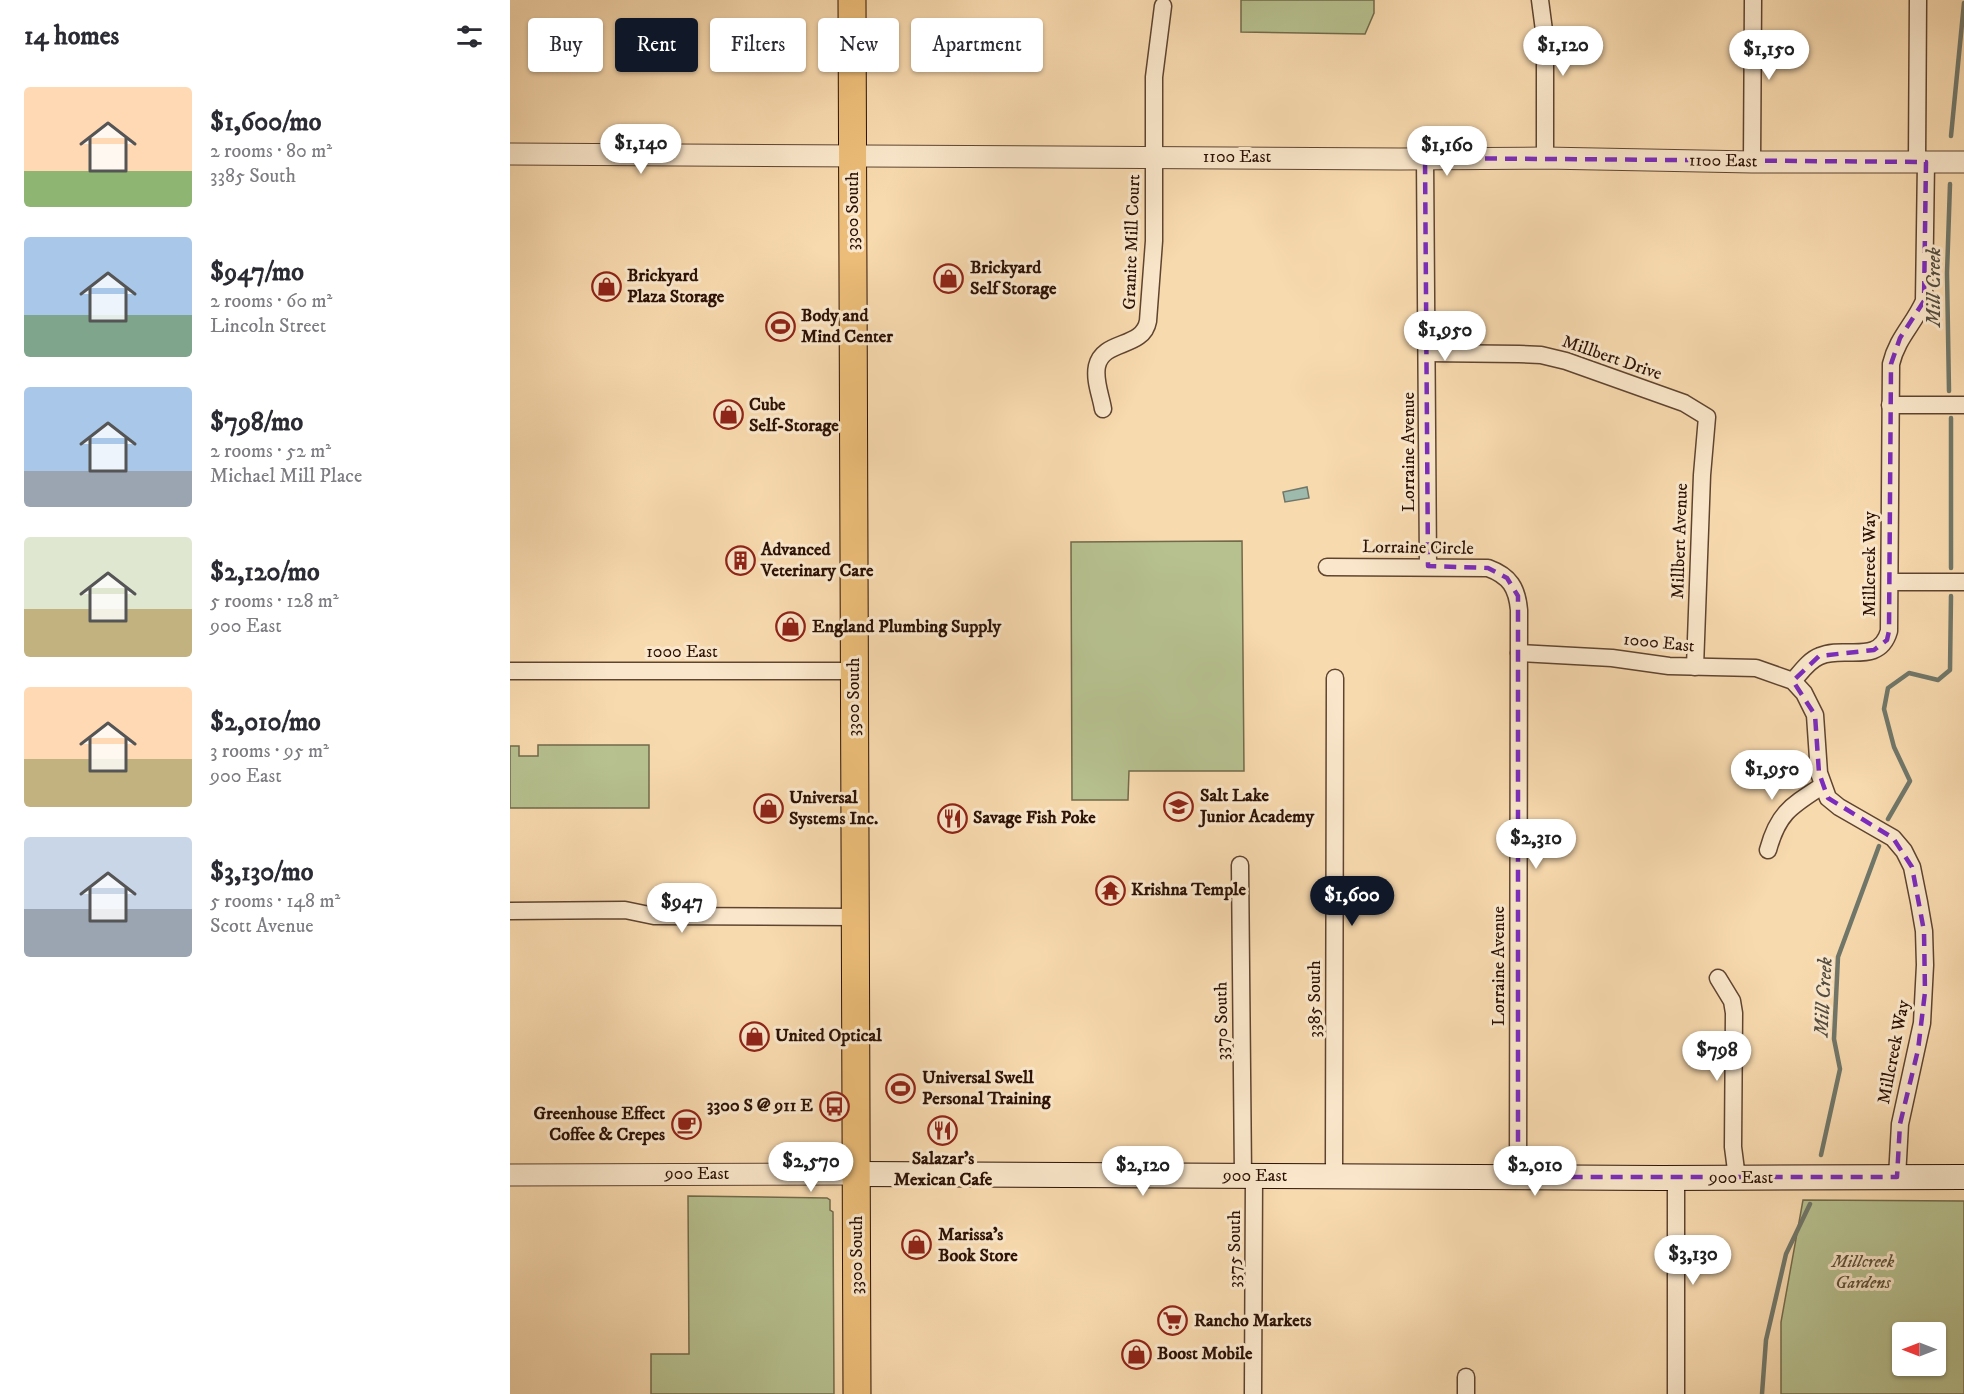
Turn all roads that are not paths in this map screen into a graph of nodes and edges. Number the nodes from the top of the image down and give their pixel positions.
1 (852, 0) edge
2 (1540, 0) edge
3 (1753, 0) edge
4 (1918, 0) edge
5 (1163, 6) dead end
6 (510, 154) edge
7 (852, 155) junction
8 (1155, 157) junction
9 (1425, 158) junction
10 (1545, 158) junction
11 (1752, 162) junction
12 (1921, 162) junction
13 (1964, 162) edge
14 (1427, 353) junction
15 (1890, 405) junction
16 (1964, 405) edge
17 (1103, 410) dead end
18 (1707, 417) joint
19 (1428, 566) junction
20 (1327, 567) dead end
21 (1507, 578) joint
22 (1890, 582) junction
23 (1964, 582) edge
24 (1519, 653) junction
25 (1695, 667) junction
26 (510, 671) edge
27 (854, 671) junction
28 (1335, 678) dead end
29 (1793, 681) junction
30 (1822, 786) junction
31 (1768, 850) dead end
32 (1240, 865) dead end
33 (510, 911) edge
34 (855, 917) junction
35 (1718, 978) dead end
36 (856, 1174) junction
37 (510, 1175) edge
38 (1249, 1176) junction
39 (1334, 1176) junction
40 (1518, 1177) junction
41 (1897, 1177) junction
42 (1964, 1177) edge
43 (1676, 1178) junction
44 (1737, 1178) junction
45 (857, 1394) edge
46 (1254, 1394) edge
47 (1676, 1394) edge

1 - 7 main road, 3300 South
2 - 10 street
3 - 11 street
4 - 12 street, Millcreek Way
5 - 8 street
6 - 7 street, 1100 East
7 - 8 street, 1100 East
7 - 27 main road, 3300 South
8 - 9 street, 1100 East
8 - 17 street, Granite Mill Court
9 - 10 street, 1100 East
9 - 14 street, Lorraine Avenue
10 - 11 street, 1100 East
11 - 12 street, 1100 East
12 - 13 street, 1100 East
12 - 15 street, Millcreek Way
14 - 18 street, Millbert Drive
14 - 19 street, Lorraine Avenue
15 - 16 street
15 - 22 street, Millcreek Way
18 - 25 street, Millbert Avenue
19 - 20 street, Lorraine Circle
19 - 21 street, Lorraine Circle
21 - 24 street, Lorraine Avenue
22 - 23 street
22 - 29 street, Millcreek Way
24 - 25 street, 1000 East
24 - 40 street, Lorraine Avenue
25 - 29 street, 1000 East
26 - 27 street, 1000 East
27 - 34 main road, 3300 South
28 - 39 street, 3385 South
29 - 30 street
30 - 31 street
30 - 41 street, Millcreek Way
32 - 38 street, 3370 South
33 - 34 street
34 - 36 main road, 3300 South
35 - 44 street
36 - 37 street, 900 East
36 - 38 main road, 900 East
36 - 45 main road, 3300 South
38 - 39 main road, 900 East
38 - 46 street, 3375 South
39 - 40 main road, 900 East
40 - 43 main road, 900 East
41 - 42 main road, 900 East
41 - 44 main road, 900 East
43 - 44 main road, 900 East
43 - 47 street

